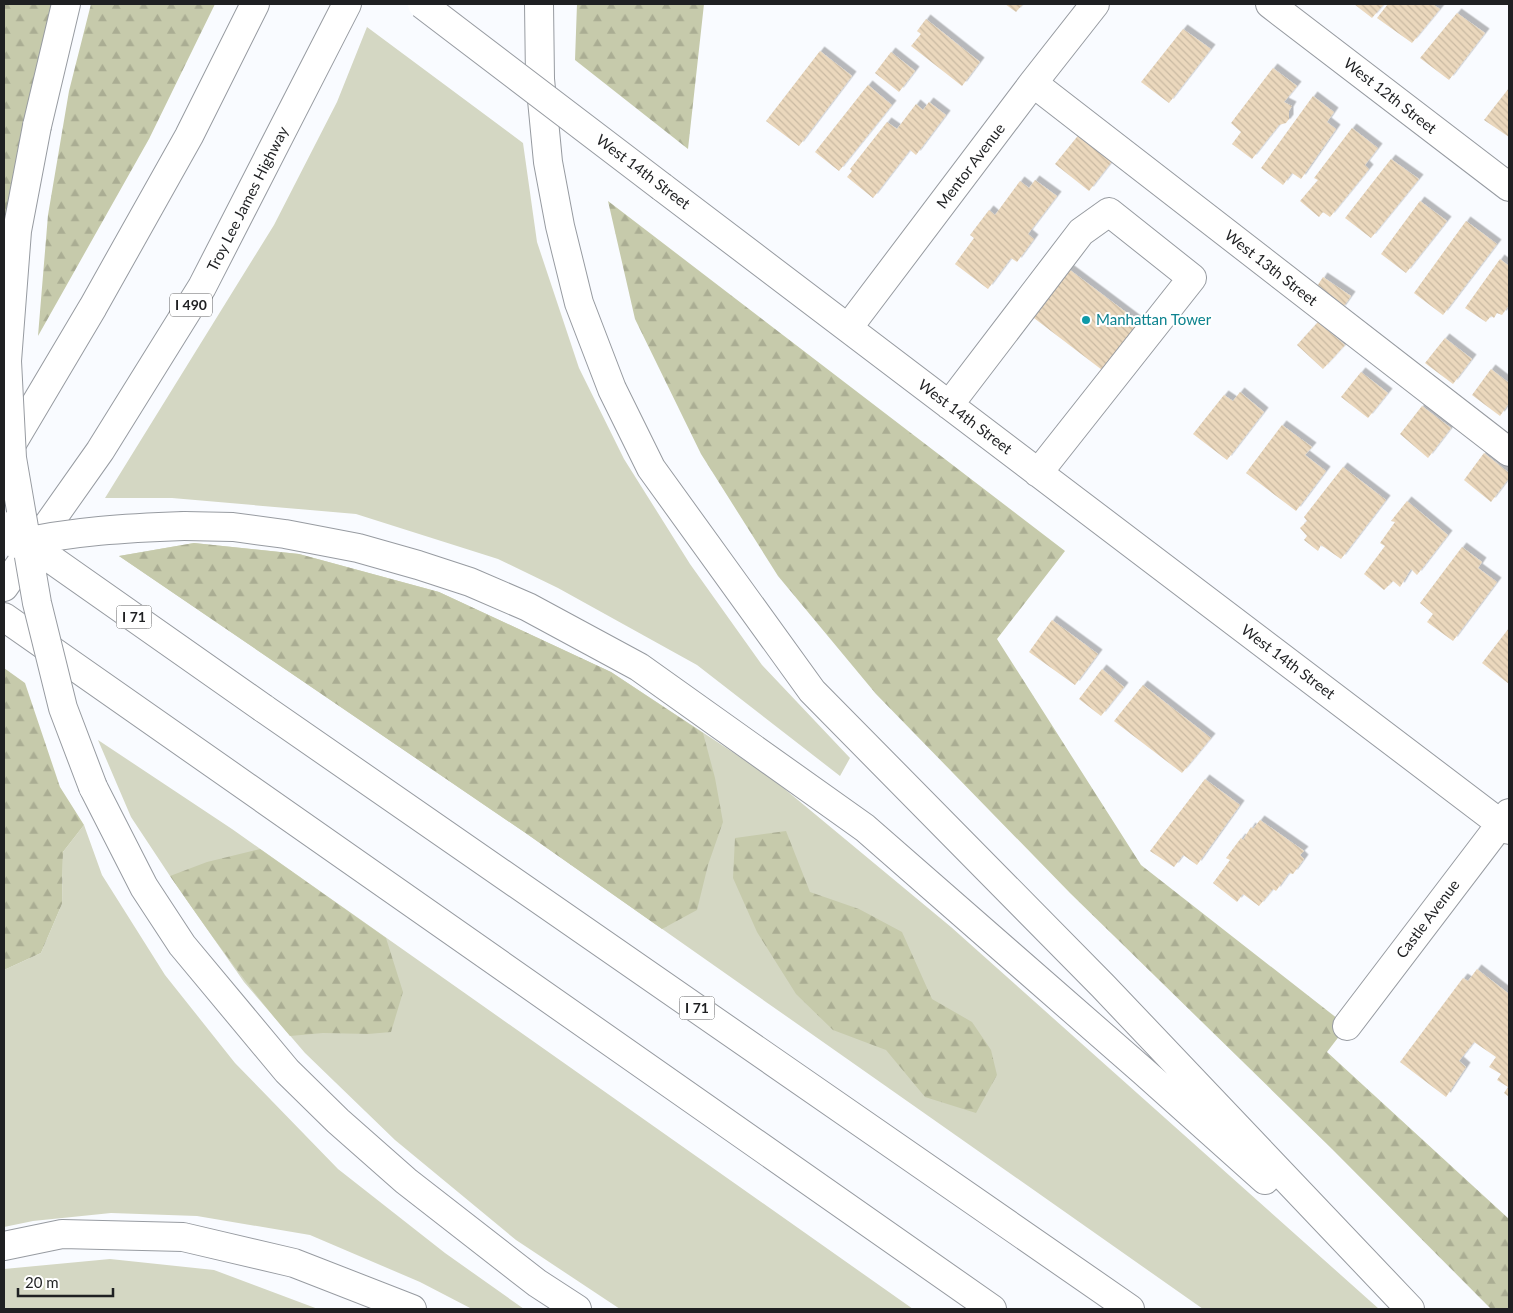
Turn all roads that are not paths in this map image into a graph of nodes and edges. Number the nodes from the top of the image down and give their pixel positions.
1 (66, 4) edge
2 (255, 4) edge
3 (347, 4) edge
4 (422, 4) edge
5 (539, 4) edge
6 (1095, 4) edge
7 (1270, 4) edge
8 (1033, 83) junction
9 (1509, 187) edge
10 (848, 328) junction
11 (949, 405) junction
12 (1509, 452) edge
13 (4, 458) edge
14 (1038, 473) junction
15 (4, 526) edge
16 (4, 546) edge
17 (4, 587) edge
18 (4, 618) edge
19 (1507, 822) edge
20 (1347, 1026) dead end
21 (4, 1246) edge
22 (412, 1309) edge
23 (577, 1309) edge
24 (992, 1309) edge
25 (1130, 1309) edge
26 (1410, 1309) edge

1 - 23 main road, bridge
2 - 13 main road
3 - 17 main road, Troy Lee James Highway / I 490
4 - 10 main road, West 14th Street, bridge
5 - 26 main road
6 - 8 main road, Mentor Avenue
7 - 9 main road, West 12th Street
8 - 10 main road, Mentor Avenue
8 - 12 main road, West 13th Street
10 - 11 main road, West 14th Street
11 - 14 main road, West 14th Street
11 - 14 main road
14 - 19 main road, West 14th Street
15 - 25 main road, I 71, bridge
16 - 26 main road, bridge
18 - 24 main road
19 - 20 main road, Castle Avenue
21 - 22 main road

